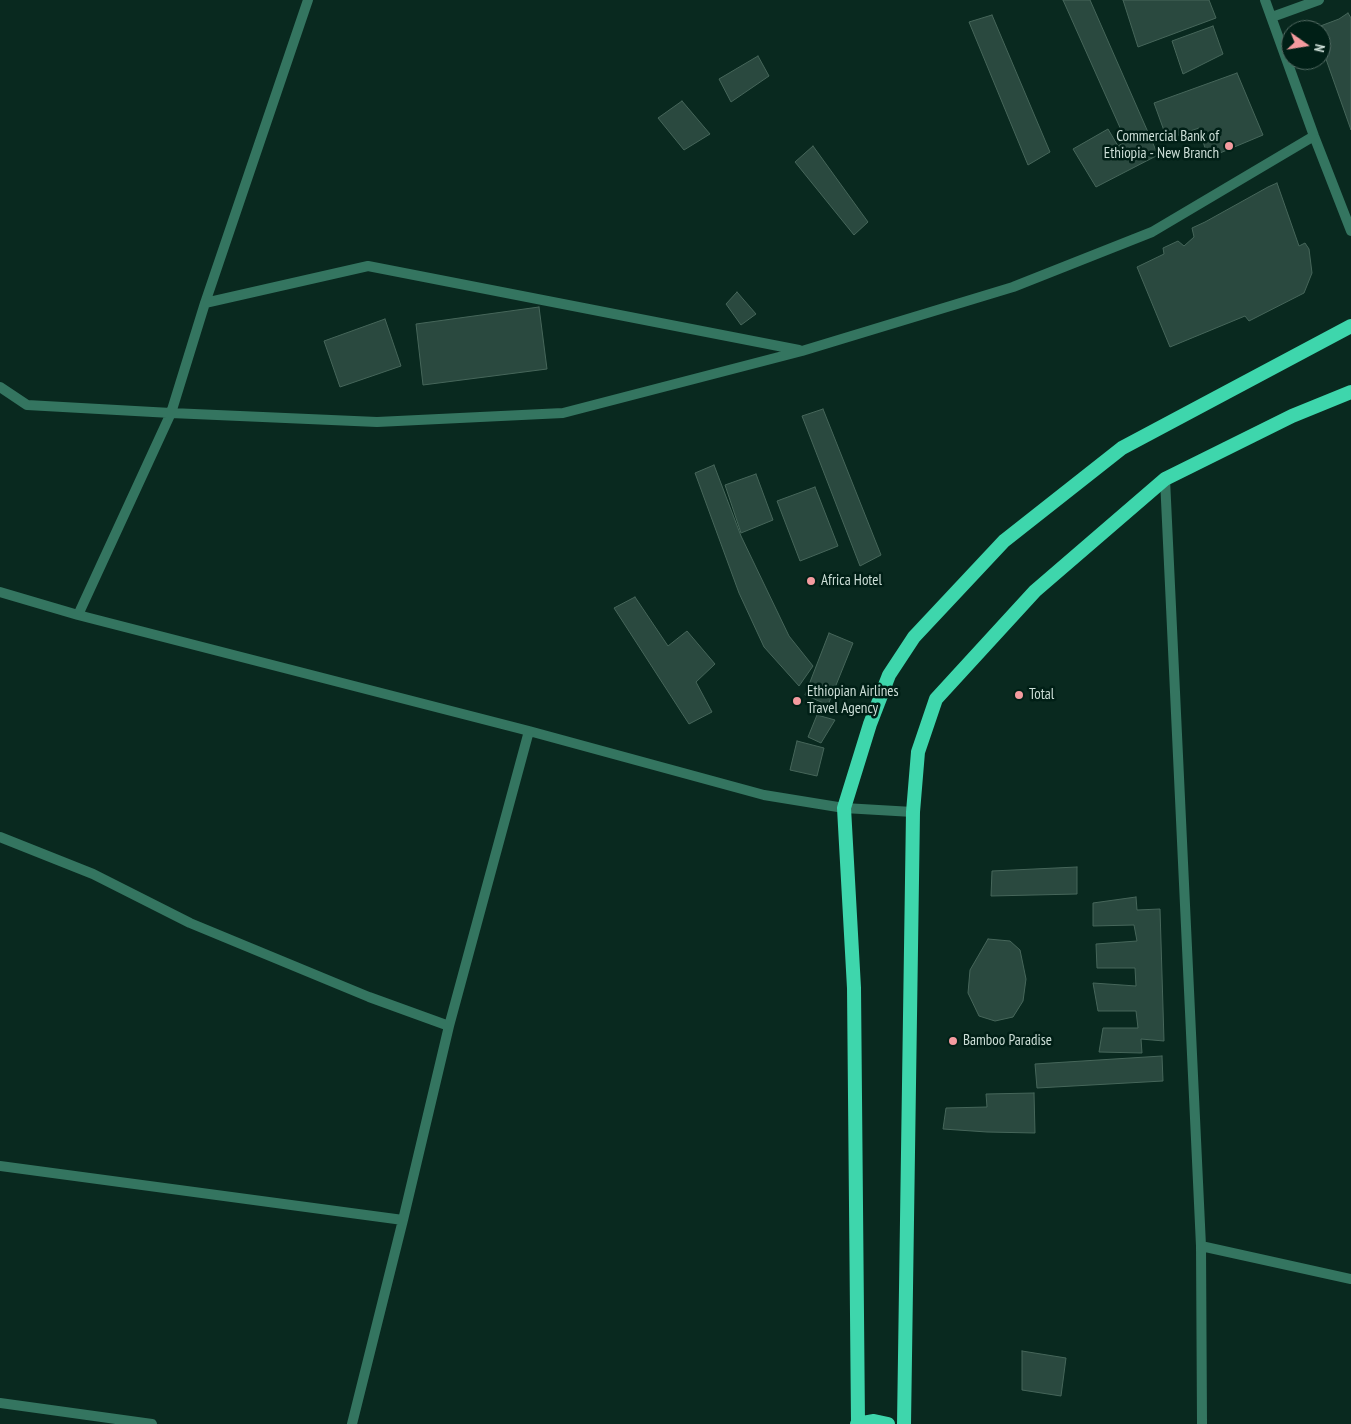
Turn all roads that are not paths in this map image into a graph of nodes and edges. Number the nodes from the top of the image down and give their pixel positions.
1 (308, 0) edge
2 (1265, 0) edge
3 (1319, 0) edge
4 (1272, 17) junction
5 (1314, 136) junction
6 (1351, 231) edge
7 (205, 303) junction
8 (1351, 326) edge
9 (802, 351) junction
10 (0, 387) edge
11 (1351, 392) edge
12 (170, 413) junction
13 (1165, 479) junction
14 (0, 592) edge
15 (78, 615) junction
16 (529, 731) junction
17 (844, 808) junction
18 (914, 812) junction
19 (0, 837) edge
20 (449, 1026) junction
21 (0, 1166) edge
22 (403, 1220) junction
23 (1200, 1246) junction
24 (1351, 1279) edge
25 (0, 1403) edge
26 (152, 1424) edge
27 (352, 1424) edge
28 (858, 1424) edge
29 (888, 1424) edge
30 (904, 1424) edge
31 (1202, 1424) edge

1 - 7 street
2 - 4 street
3 - 4 street
4 - 5 street
5 - 6 street
5 - 9 street
7 - 9 street
7 - 12 street
8 - 17 highway
9 - 12 street
10 - 12 street
11 - 13 highway
12 - 15 street
13 - 18 highway
13 - 23 street
14 - 15 street
15 - 16 street
16 - 17 street
16 - 20 street
17 - 18 street
17 - 28 highway
18 - 30 highway
19 - 20 street
20 - 22 street
21 - 22 street
22 - 27 street
23 - 24 street
23 - 31 street
25 - 26 street
28 - 29 highway

